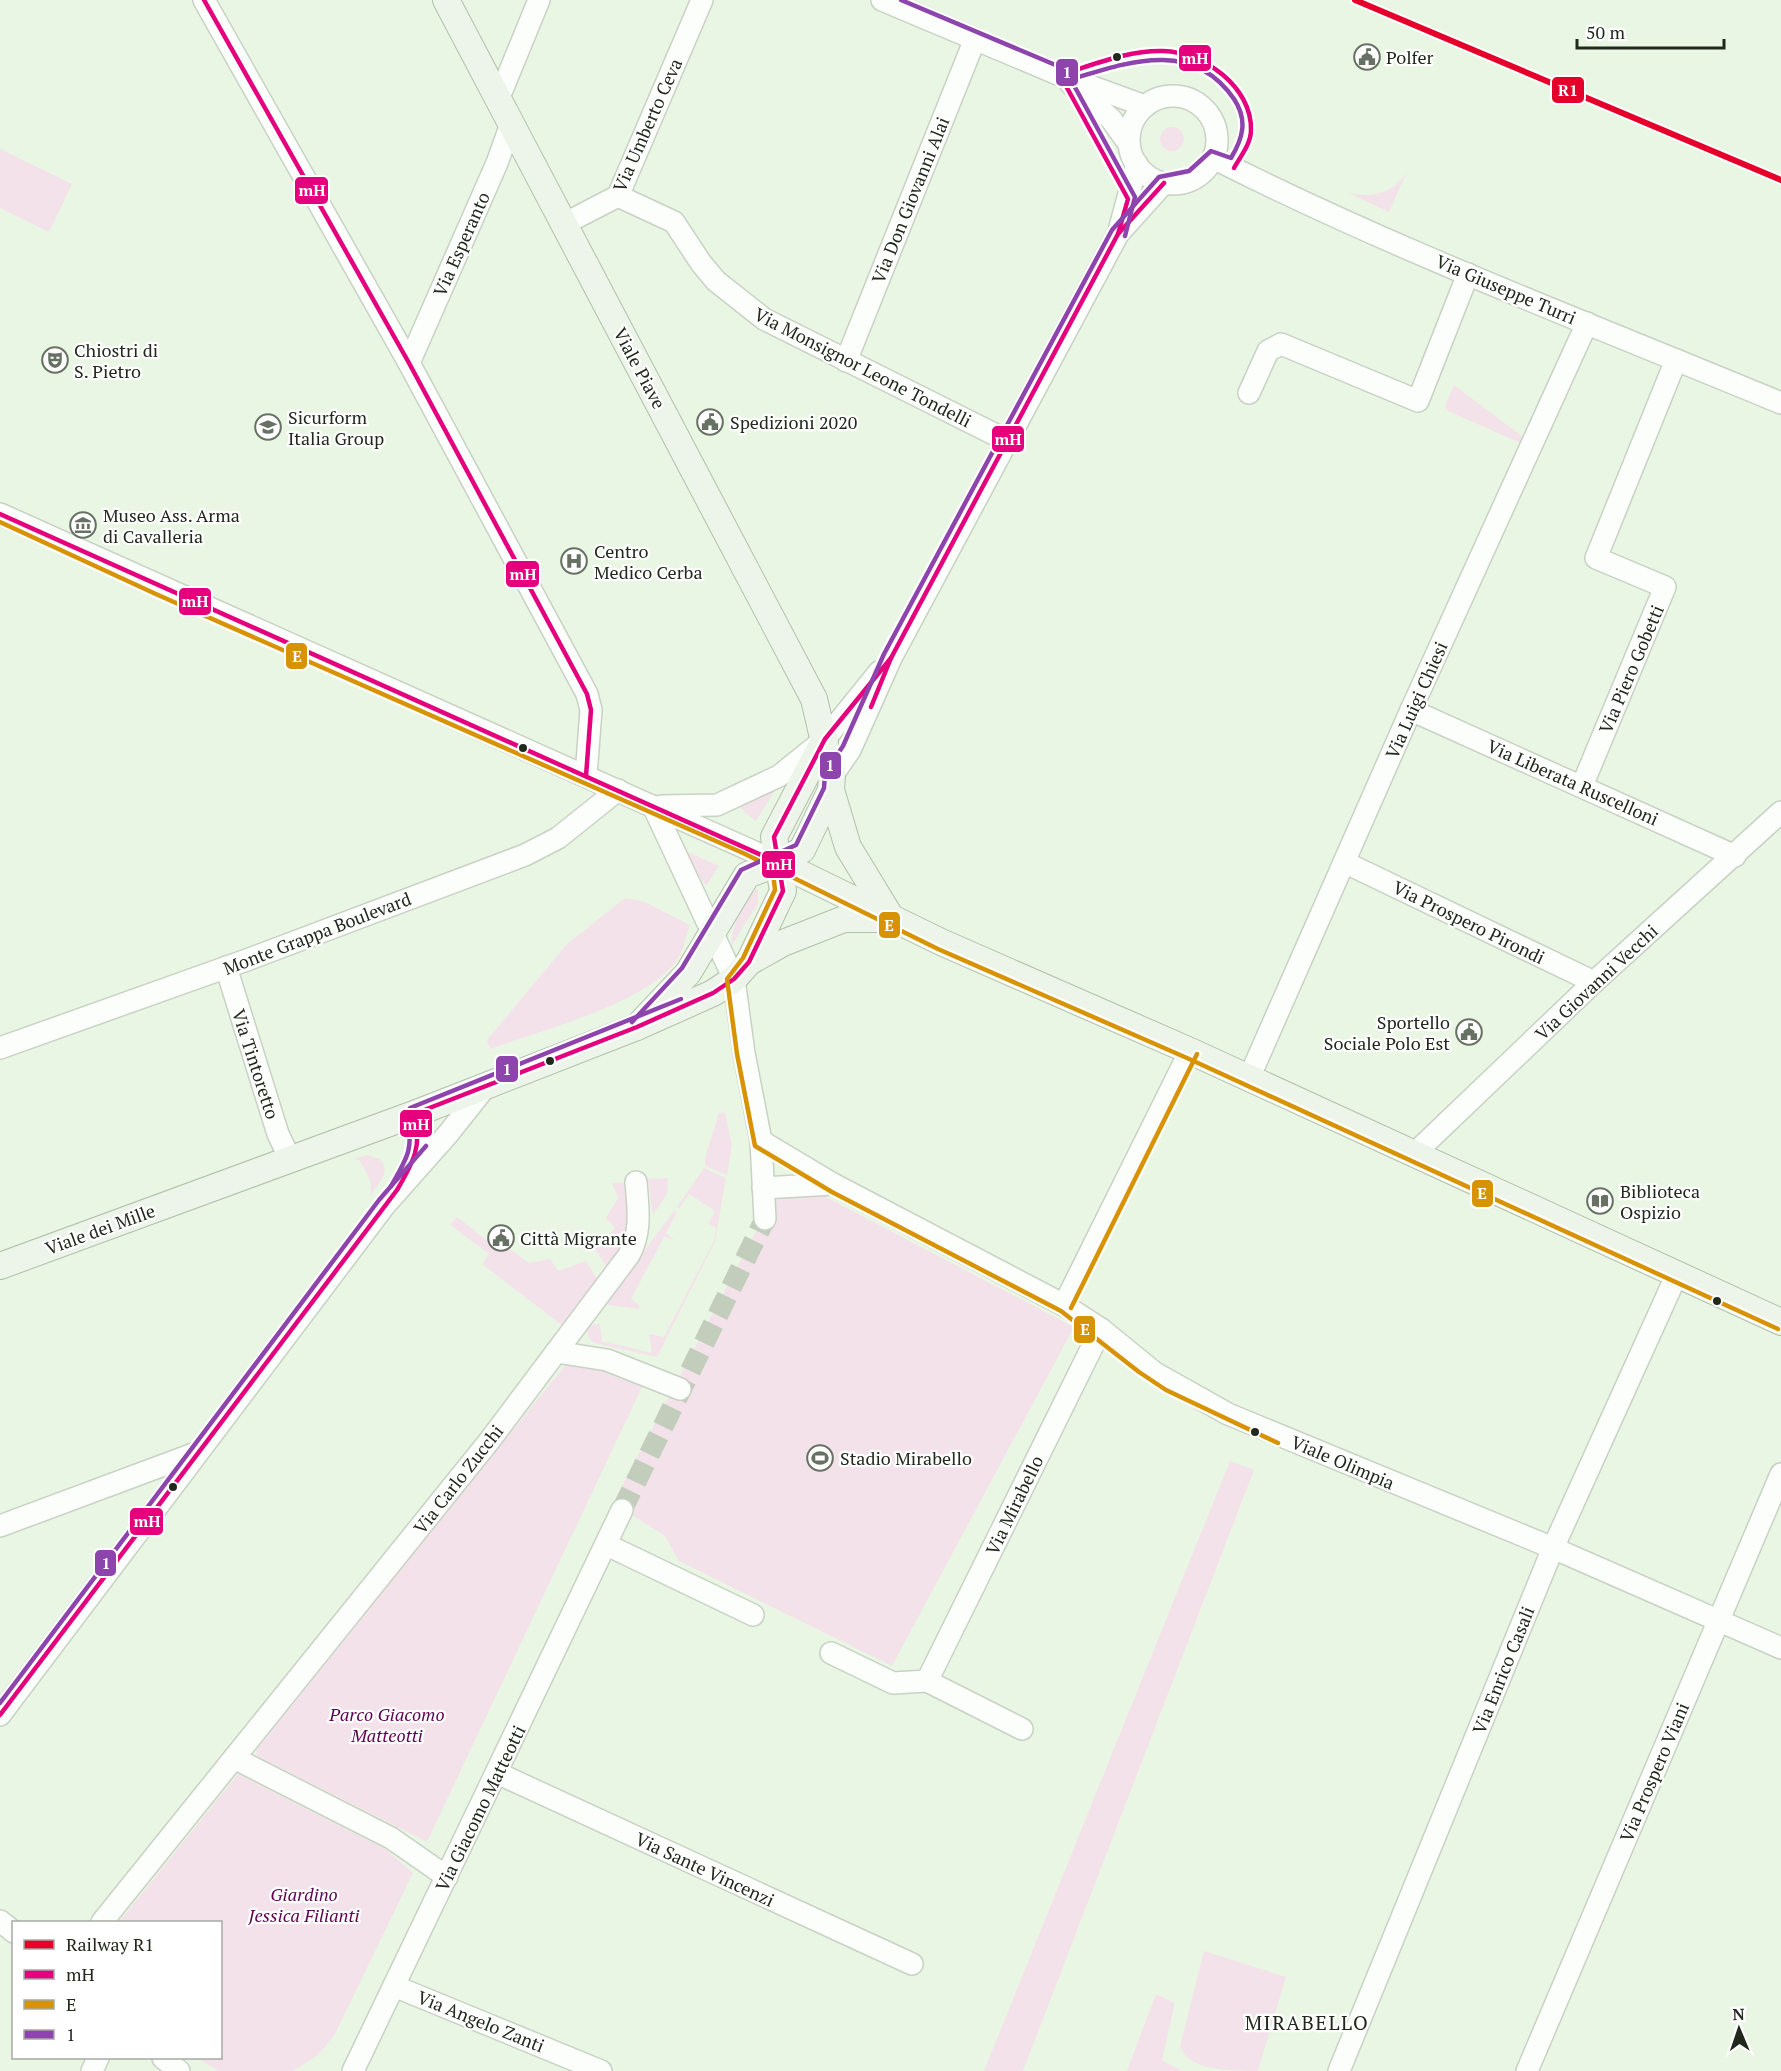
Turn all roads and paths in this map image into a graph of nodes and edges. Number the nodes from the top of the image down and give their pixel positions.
1 (204, 0) edge
2 (446, 0) edge
3 (539, 0) edge
4 (702, 0) edge
5 (882, 0) edge
6 (975, 39) junction
7 (1051, 71) junction
8 (498, 100) junction
9 (1145, 106) junction
10 (511, 124) junction
11 (1129, 144) junction
12 (1213, 158) junction
13 (1137, 164) junction
14 (1164, 183) junction
15 (618, 196) junction
16 (564, 224) junction
17 (1118, 234) junction
18 (1468, 273) junction
19 (1587, 323) junction
20 (1676, 360) junction
21 (846, 361) junction
22 (409, 363) junction
23 (1249, 393) dead end
24 (1781, 403) edge
25 (1008, 441) junction
26 (0, 514) edge
27 (891, 658) junction
28 (1411, 710) junction
29 (825, 739) junction
30 (586, 776) junction
31 (831, 783) junction
32 (1582, 786) junction
33 (618, 790) junction
34 (653, 806) junction
35 (1781, 812) edge
36 (1735, 856) junction
37 (1344, 862) junction
38 (779, 863) junction
39 (892, 919) junction
40 (712, 935) junction
41 (226, 967) junction
42 (741, 970) junction
43 (1594, 982) junction
44 (637, 1027) junction
45 (0, 1048) edge
46 (1190, 1051) junction
47 (1249, 1078) junction
48 (486, 1086) junction
49 (414, 1114) junction
50 (761, 1141) junction
51 (1414, 1154) junction
52 (290, 1159) junction
53 (636, 1182) dead end
54 (832, 1184) junction
55 (763, 1188) junction
56 (397, 1190) junction
57 (765, 1220) tunnel mouth
58 (0, 1266) edge
59 (1677, 1274) junction
60 (1064, 1305) junction
61 (1781, 1322) edge
62 (1101, 1329) junction
63 (556, 1352) junction
64 (680, 1389) dead end
65 (199, 1451) junction
66 (1781, 1474) edge
67 (622, 1510) tunnel mouth
68 (0, 1526) edge
69 (607, 1545) junction
70 (1553, 1548) junction
71 (753, 1615) dead end
72 (1719, 1619) junction
73 (1781, 1648) edge
74 (831, 1653) dead end
75 (927, 1681) junction
76 (0, 1715) edge
77 (1022, 1729) dead end
78 (234, 1758) junction
79 (497, 1773) junction
80 (447, 1877) junction
81 (0, 1921) edge
82 (104, 1921) edge
83 (12, 1930) edge
84 (912, 1964) dead end
85 (394, 1986) junction
86 (164, 2059) edge
87 (356, 2067) edge
88 (179, 2071) edge
89 (339, 2071) edge
90 (601, 2071) edge
91 (1340, 2071) edge
92 (1527, 2071) edge

1 - 22 street
2 - 8 main road, Viale Piave
3 - 8 street
4 - 15 street, Via Umberto Ceva
5 - 6 street
6 - 7 street
6 - 21 street, Via Don Giovanni Alai
7 - 9 street
7 - 11 street
8 - 10 main road, Viale Piave
9 - 11 street
9 - 12 street
10 - 16 main road, Viale Piave
10 - 22 street, Via Esperanto
11 - 13 street
12 - 14 street
12 - 18 street, Via Giuseppe Turri
13 - 14 street
13 - 17 street
14 - 17 street
15 - 16 street, Via Umberto Ceva
15 - 21 street, Via Monsignor Leone Tondelli
16 - 29 main road, Viale Piave
17 - 25 street
18 - 19 street, Via Giuseppe Turri
18 - 23 street
19 - 20 street, Via Giuseppe Turri
19 - 28 street, Via Luigi Chiesi
20 - 24 street, Via Giuseppe Turri
20 - 32 street, Via Piero Gobetti
21 - 25 street, Via Monsignor Leone Tondelli
22 - 30 street
25 - 27 street
26 - 30 street
27 - 29 street
27 - 31 street
28 - 32 street, Via Liberata Ruscelloni
28 - 37 street, Via Luigi Chiesi
29 - 31 main road, Viale Piave
29 - 34 street
29 - 38 main road
30 - 33 street
31 - 38 main road, Viale dei Mille
31 - 39 main road, Viale Piave
32 - 36 street, Via Liberata Ruscelloni
33 - 34 street
33 - 41 street, Monte Grappa Boulevard
34 - 38 street
34 - 40 street
35 - 36 street, Via Giovanni Vecchi
36 - 43 street, Via Giovanni Vecchi
37 - 43 street, Via Prospero Pirondi
37 - 47 street, Via Luigi Chiesi
38 - 39 main road
38 - 40 main road, Viale dei Mille
38 - 42 main road
39 - 42 main road, Viale dei Mille
39 - 46 main road
40 - 42 street
40 - 44 main road, Viale dei Mille
41 - 45 street, Monte Grappa Boulevard
41 - 52 street, Via Tintoretto
42 - 44 main road, Viale dei Mille
42 - 50 street
43 - 51 street, Via Giovanni Vecchi
44 - 48 main road, Viale dei Mille
46 - 47 main road
46 - 60 street
47 - 51 main road
48 - 49 main road, Viale dei Mille
48 - 56 street
49 - 52 main road, Viale dei Mille
49 - 56 street
50 - 54 street, Viale Olimpia
50 - 55 street
51 - 59 main road
52 - 58 main road, Viale dei Mille
53 - 63 street, Via Carlo Zucchi
54 - 55 street
54 - 60 street, Viale Olimpia
55 - 57 street
56 - 65 street
59 - 61 main road
59 - 70 street, Via Enrico Casali
60 - 62 street, Viale Olimpia
62 - 70 street, Viale Olimpia
62 - 75 street, Via Mirabello
63 - 64 street
63 - 78 street, Via Carlo Zucchi
65 - 68 street
65 - 76 street
66 - 72 street, Via Prospero Viani
67 - 69 street, Via Giacomo Matteotti
69 - 71 street
69 - 79 street, Via Giacomo Matteotti
70 - 72 street, Viale Olimpia
70 - 91 street, Via Enrico Casali
72 - 73 street, Viale Olimpia
72 - 92 street, Via Prospero Viani
74 - 75 street
75 - 77 street
78 - 80 street
78 - 82 street, Via Carlo Zucchi
79 - 80 street, Via Giacomo Matteotti
79 - 84 street, Via Sante Vincenzi
80 - 85 street, Via Giacomo Matteotti
81 - 83 street
85 - 87 street, Via Giacomo Matteotti
85 - 90 street, Via Angelo Zanti
86 - 88 street
87 - 89 street

